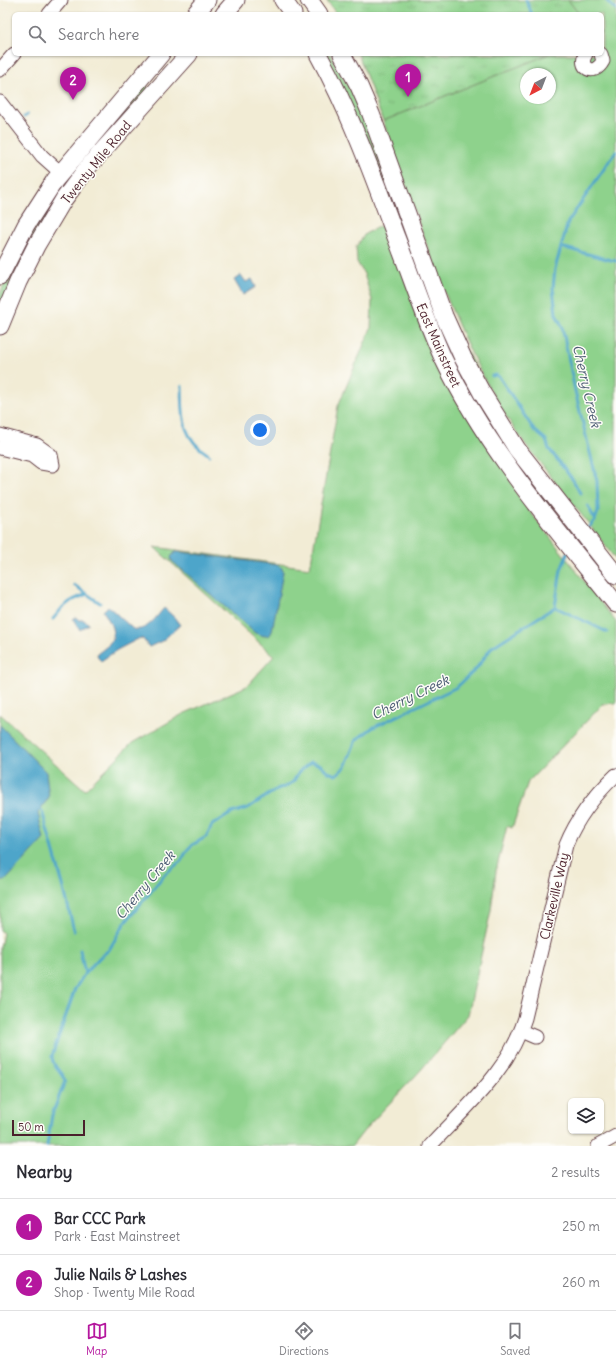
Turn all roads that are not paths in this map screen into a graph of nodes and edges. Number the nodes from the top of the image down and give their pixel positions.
1 (61, 0) edge
2 (208, 0) edge
3 (236, 0) edge
4 (283, 0) edge
5 (310, 0) edge
6 (51, 12) edge
7 (198, 12) edge
8 (226, 12) edge
9 (292, 12) edge
10 (318, 12) edge
11 (12, 56) edge
12 (159, 56) edge
13 (187, 56) edge
14 (319, 56) edge
15 (343, 56) edge
16 (584, 56) edge
17 (602, 56) edge
18 (0, 70) edge
19 (0, 102) edge
20 (61, 173) junction
21 (0, 276) edge
22 (0, 326) edge
23 (0, 435) edge
24 (0, 448) edge
25 (616, 575) edge
26 (616, 604) edge
27 (616, 775) edge
28 (521, 1031) junction
29 (535, 1036) dead end
30 (616, 1136) edge
31 (430, 1146) edge
32 (598, 1146) edge

1 - 6 street
2 - 7 main road
3 - 8 main road
4 - 9 main road
5 - 10 main road
11 - 18 street
12 - 20 main road, Twenty Mile Road
13 - 22 main road, Twenty Mile Road
14 - 26 main road, East Mainstreet
15 - 25 main road, East Mainstreet
16 - 17 street
19 - 20 street
20 - 21 main road, Twenty Mile Road
23 - 24 street
27 - 28 street, Clarkeville Way
28 - 29 street
28 - 31 street, Clarkeville Way
30 - 32 street

